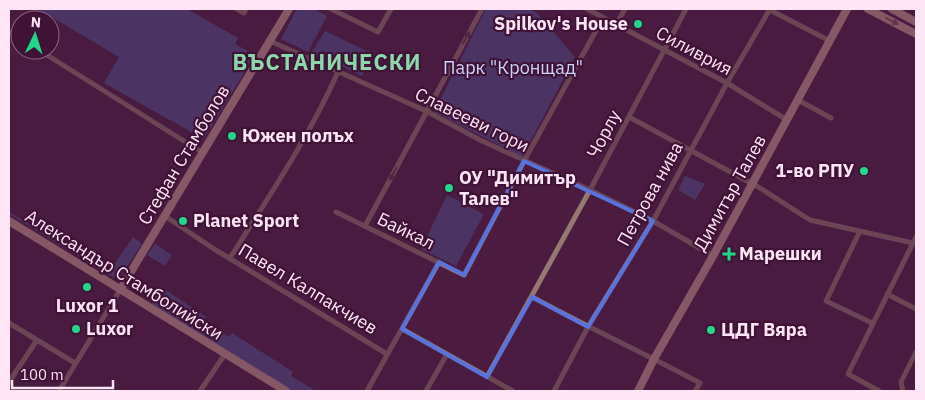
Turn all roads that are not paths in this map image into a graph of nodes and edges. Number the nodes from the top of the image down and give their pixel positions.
1 (237, 9) edge
2 (289, 9) edge
3 (331, 9) edge
4 (390, 9) edge
5 (482, 9) edge
6 (587, 9) edge
7 (625, 9) edge
8 (686, 9) edge
9 (769, 9) edge
10 (847, 9) edge
11 (868, 9) edge
12 (892, 9) edge
13 (245, 11) edge
14 (603, 18) junction
15 (916, 22) edge
16 (616, 25) junction
17 (916, 34) edge
18 (270, 41) junction
19 (830, 41) junction
20 (665, 51) junction
21 (55, 60) edge
22 (338, 72) junction
23 (727, 83) junction
24 (798, 100) junction
25 (426, 111) junction
26 (629, 117) junction
27 (831, 118) dead end
28 (787, 120) junction
29 (690, 151) junction
30 (203, 153) junction
31 (524, 161) junction
32 (752, 184) junction
33 (590, 190) junction
34 (336, 212) dead end
35 (165, 216) junction
36 (9, 221) edge
37 (653, 221) junction
38 (365, 226) junction
39 (860, 231) junction
40 (916, 237) edge
41 (913, 243) junction
42 (713, 256) junction
43 (230, 258) junction
44 (440, 262) junction
45 (120, 290) junction
46 (887, 294) junction
47 (532, 297) junction
48 (916, 309) edge
49 (9, 323) edge
50 (872, 323) junction
51 (588, 327) junction
52 (402, 330) junction
53 (37, 340) junction
54 (916, 352) edge
55 (224, 354) junction
56 (388, 354) junction
57 (447, 354) junction
58 (654, 359) junction
59 (75, 363) junction
60 (487, 377) junction
61 (9, 382) edge
62 (59, 391) edge
63 (200, 391) edge
64 (286, 391) edge
65 (366, 391) edge
66 (426, 391) edge
67 (513, 391) edge
68 (554, 391) edge
69 (638, 391) edge
70 (695, 391) edge
71 (879, 391) edge
72 (903, 391) edge

1 - 13 street
2 - 18 street, Стефан Стамболов
3 - 4 street
25 -> 5 street
6 - 14 street, Силиврия
7 - 16 street
8 - 20 street, Чорлу
9 - 19 street
9 - 23 street, Петрова нива
10 - 19 street, Димитър Талев
11 -> 17 street
12 - 15 street
14 - 16 street, Силиврия
14 - 31 street
16 - 20 street, Силиврия
18 - 22 street, Славееви гори
18 - 30 street, Стефан Стамболов
19 - 24 street, Димитър Талев
20 - 23 street, Силиврия
20 - 26 street, Чорлу
21 - 30 street
22 - 25 street, Славееви гори
22 - 43 street
23 - 28 street, Силиврия
23 - 29 street, Петрова нива
24 - 27 street
24 - 28 street, Димитър Талев
25 - 31 street, Славееви гори
25 -> 38 street
26 - 29 street
26 - 33 street, Чорлу
28 - 32 street, Димитър Талев
29 - 32 street
29 - 37 street, Петрова нива
30 - 35 street, Стефан Стамболов
31 - 33 street, Славееви гори
31 - 44 street, Байкал
32 - 39 street
32 - 42 street, Димитър Талев
33 - 37 street, Славееви гори
33 - 47 street, Чорлу
34 - 38 street, Байкал
35 - 43 street, Павел Калпакчиев
35 - 45 street, Стефан Стамболов
36 - 45 street, Александър Стамболийски
37 - 42 street, Славееви гори
37 - 51 street, Петрова нива
38 - 44 street, Байкал
39 - 41 street
39 - 50 street
40 - 41 street
41 - 46 street
42 - 58 street, Димитър Талев
43 - 56 street, Павел Калпакчиев
44 - 52 street
45 - 55 street, Александър Стамболийски
45 - 59 street
46 - 48 street
46 - 50 street
47 - 51 street
47 - 60 street, Чорлу
49 - 53 street
50 - 71 street
51 - 58 street
51 - 68 street, Петрова нива
52 - 56 street
52 - 57 street
53 - 59 street
53 - 61 street
54 - 72 street
55 - 63 street, Александър Стамболийски
55 - 64 street, Александър Стамболийски
56 - 65 street
57 - 60 street
57 - 66 street
58 - 69 street, Димитър Талев
58 - 70 street
59 - 62 street
60 - 67 street

